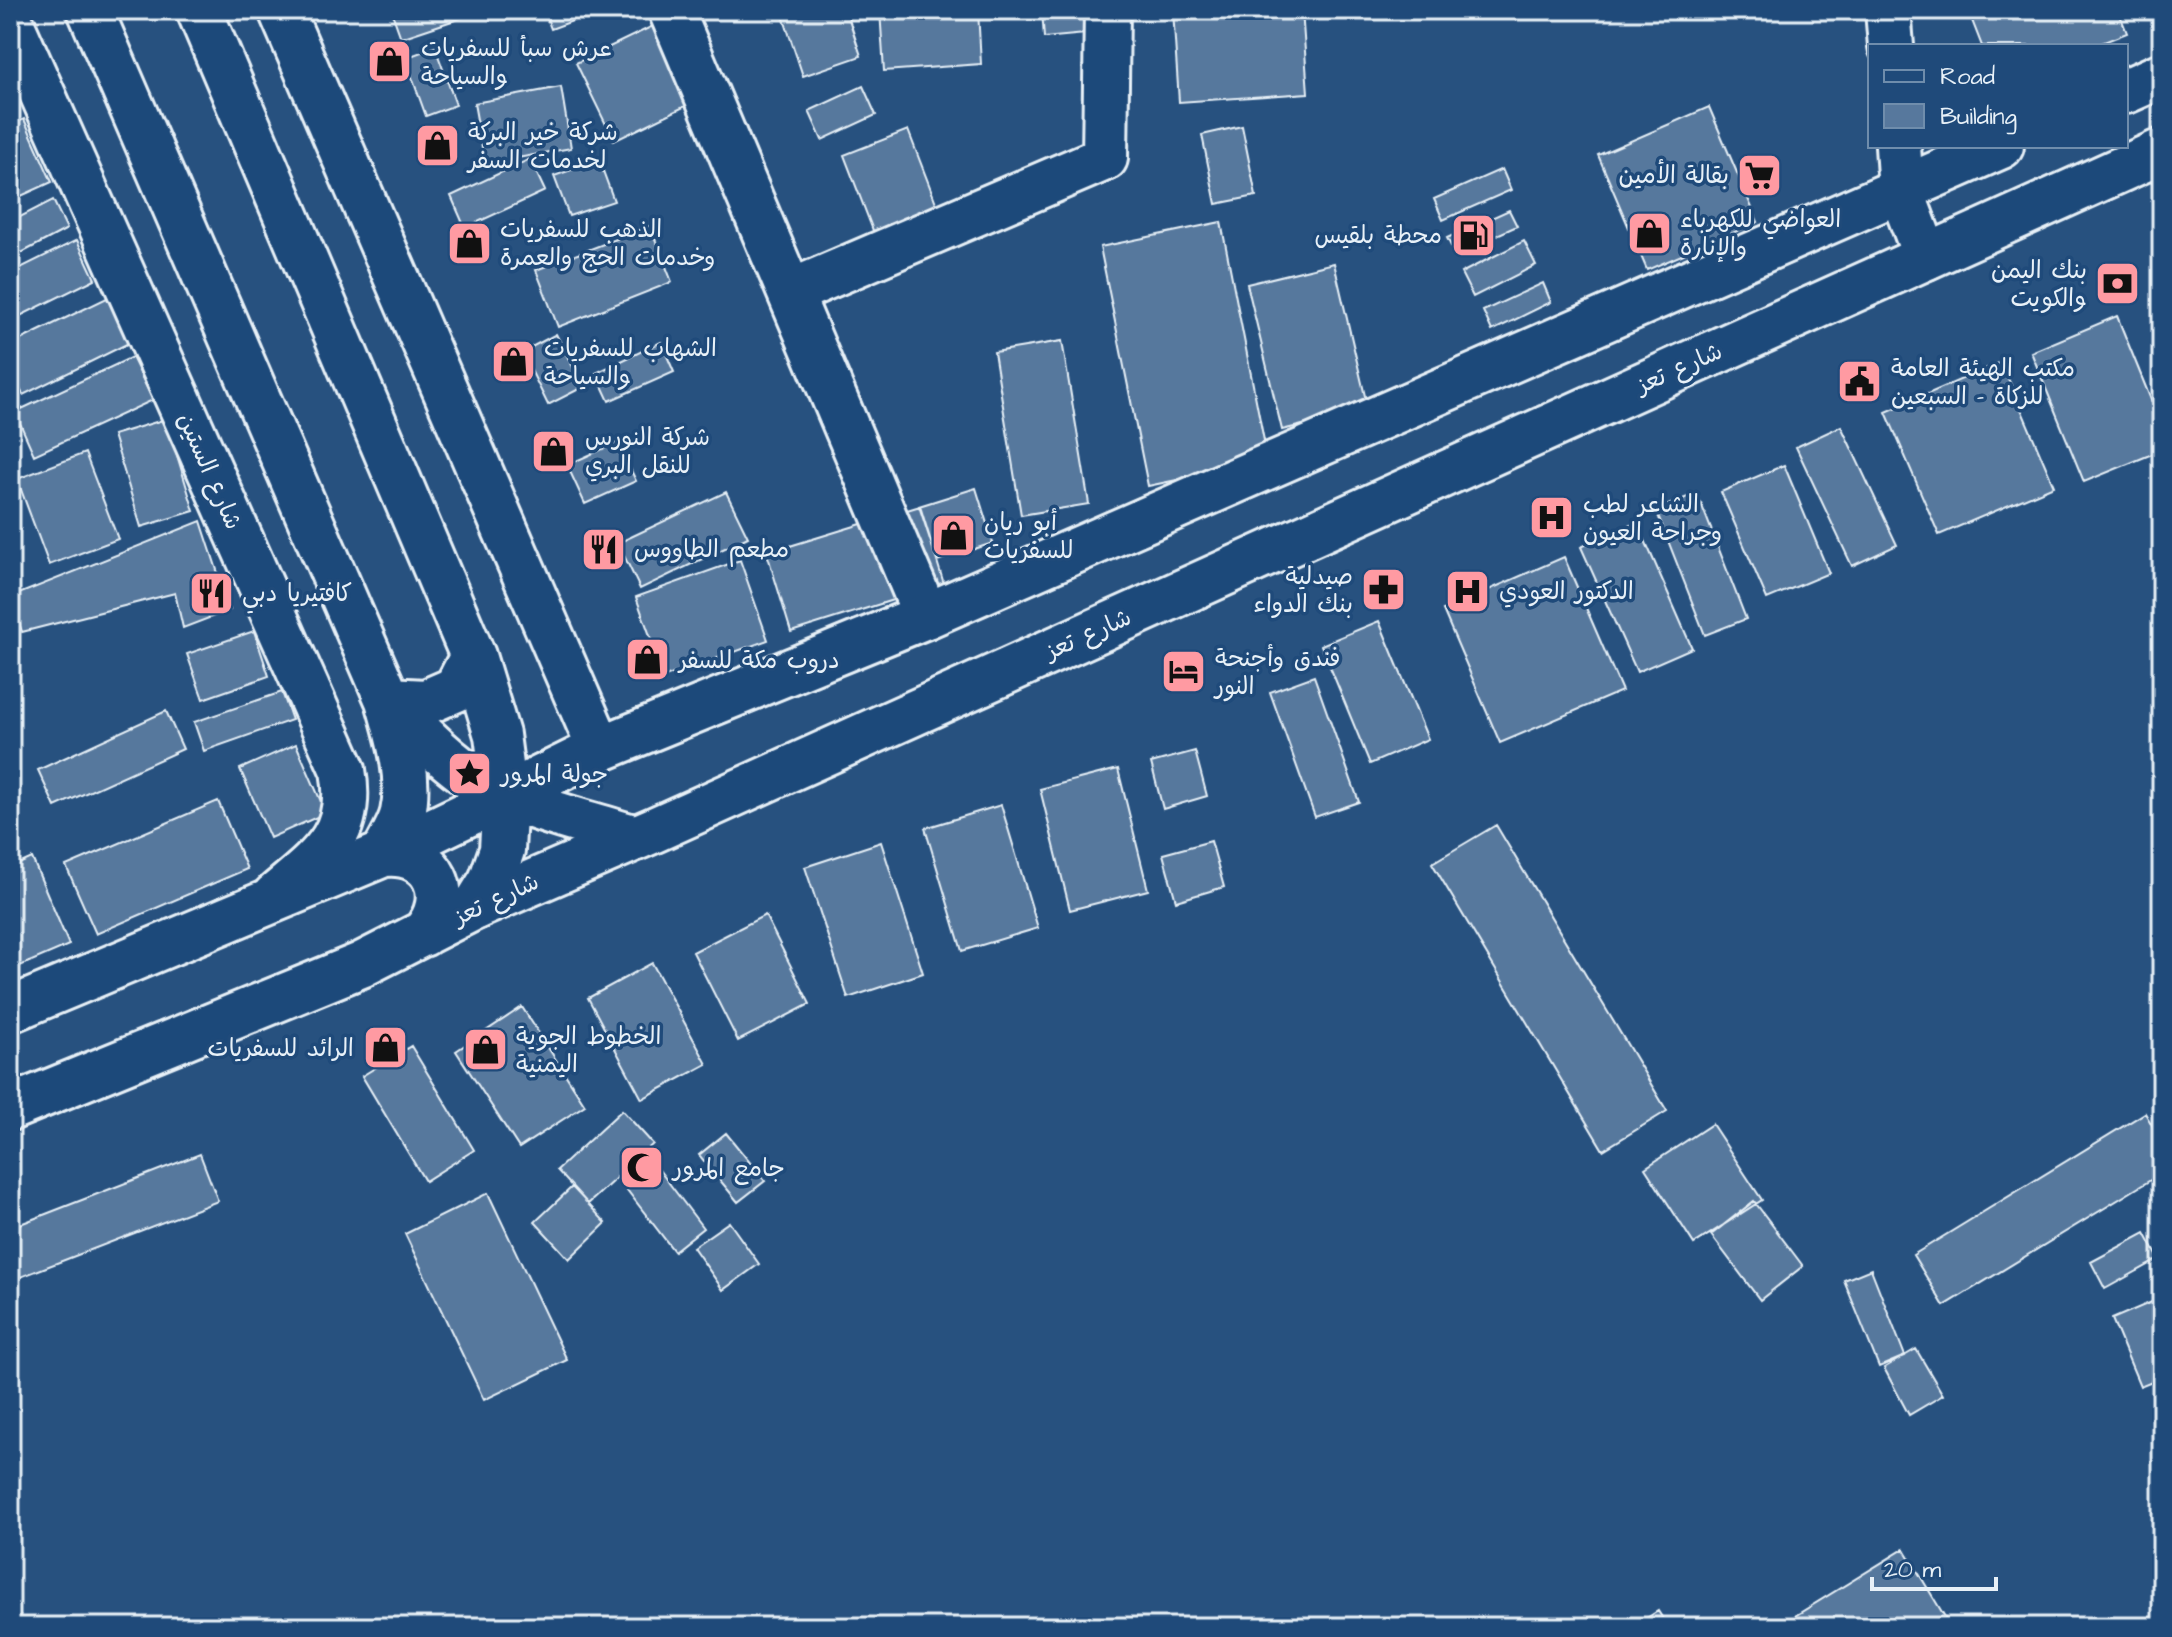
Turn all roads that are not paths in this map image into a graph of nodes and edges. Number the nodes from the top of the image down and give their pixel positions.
1 (90, 10) edge
2 (199, 10) edge
3 (281, 10) edge
4 (671, 10) edge
5 (1107, 10) edge
6 (1888, 10) edge
7 (10, 21) edge
8 (1891, 44) edge
9 (2162, 75) edge
10 (2128, 90) edge
11 (1898, 148) edge
12 (1997, 148) edge
13 (2162, 151) edge
14 (1901, 191) junction
15 (1926, 257) junction
16 (791, 292) junction
17 (926, 616) junction
18 (473, 656) junction
19 (388, 700) junction
20 (600, 749) junction
21 (505, 796) junction
22 (632, 837) junction
23 (384, 854) junction
24 (267, 903) junction
25 (475, 907) junction
26 (423, 934) junction
27 (10, 1010) edge
28 (10, 1108) edge

1 - 19 main road
2 - 18 main road
3 - 20 main road
4 - 16 main road
5 - 16 main road
6 - 8 main road
7 - 24 main road, شارع الستين
9 - 10 main road
11 - 14 main road
12 - 14 main road
13 - 15 main road, شارع تعز
14 - 15 main road
14 - 17 main road
15 - 22 main road, شارع تعز
16 - 17 main road
17 - 20 main road
18 - 19 main road
18 - 21 main road
19 - 21 main road
19 - 23 main road
20 - 21 main road
21 - 22 main road
21 - 23 main road
21 - 25 main road
22 - 25 main road, شارع تعز
23 - 24 main road
23 - 26 main road
24 - 27 main road
25 - 26 main road, شارع تعز
26 - 28 main road, شارع تعز

